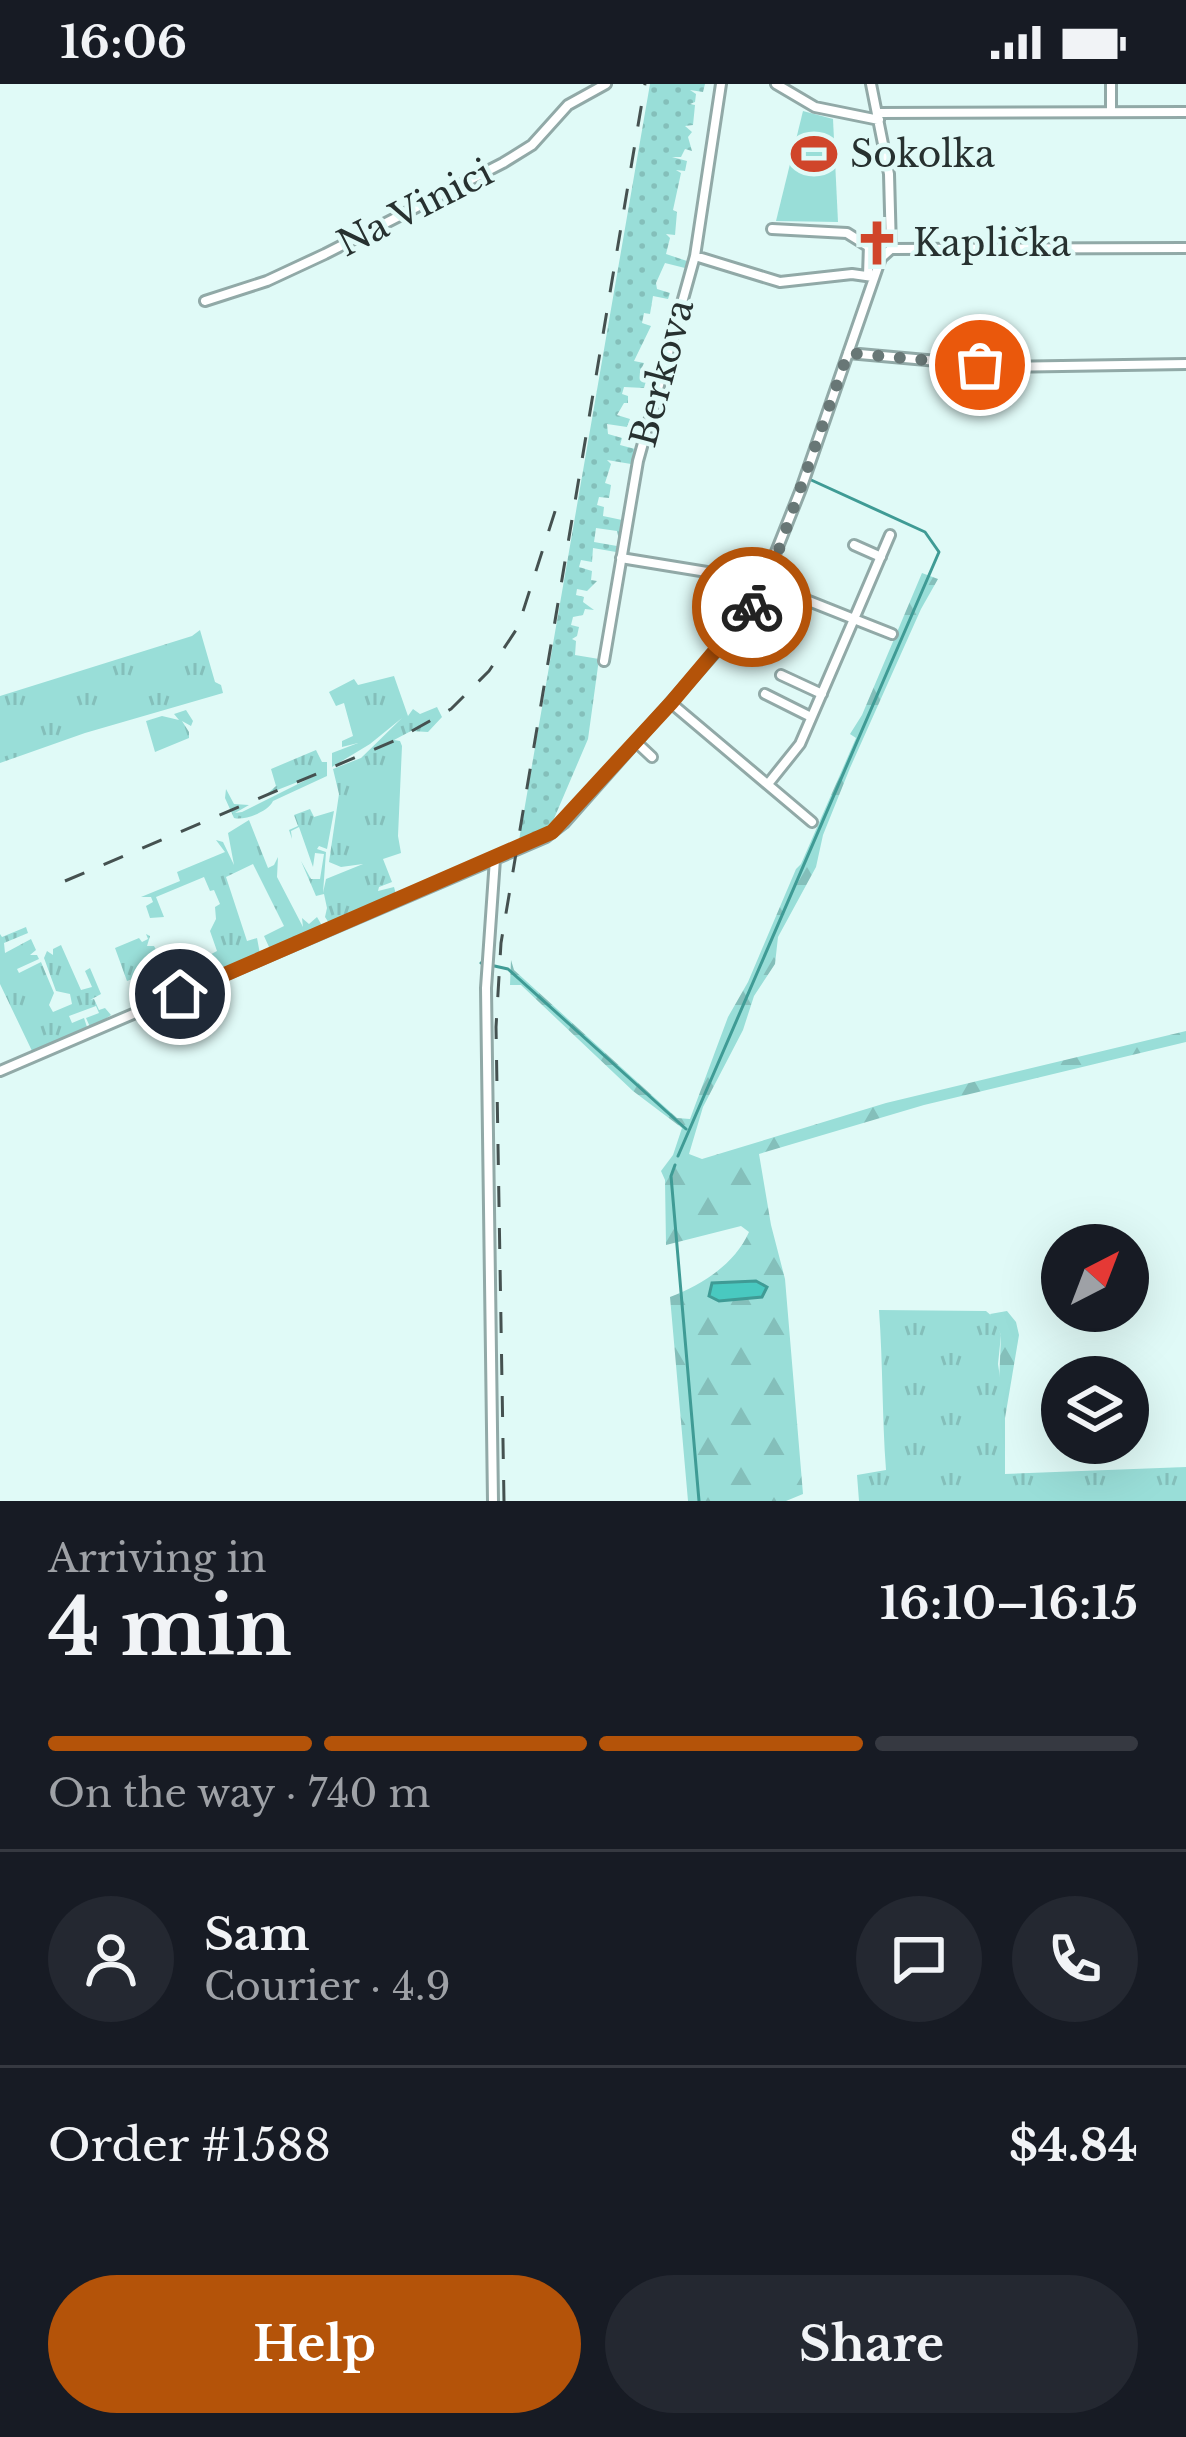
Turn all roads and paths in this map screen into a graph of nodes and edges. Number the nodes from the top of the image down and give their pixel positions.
1 (606, 84) edge
2 (721, 84) edge
3 (776, 84) edge
4 (871, 84) edge
5 (1111, 84) edge
6 (1111, 111) junction
7 (1186, 112) edge
8 (878, 116) junction
9 (772, 230) dead end
10 (868, 244) junction
11 (887, 248) junction
12 (1186, 248) edge
13 (694, 256) junction
14 (871, 277) junction
15 (206, 301) dead end
16 (848, 353) junction
17 (1186, 364) edge
18 (890, 535) dead end
19 (854, 545) dead end
20 (881, 556) junction
21 (621, 558) junction
22 (765, 583) junction
23 (854, 620) junction
24 (892, 634) dead end
25 (604, 662) dead end
26 (781, 675) dead end
27 (765, 694) dead end
28 (822, 694) junction
29 (671, 703) junction
30 (812, 717) junction
31 (636, 742) junction
32 (652, 757) dead end
33 (768, 784) junction
34 (812, 822) dead end
35 (495, 860) junction
36 (0, 1071) edge
37 (493, 1501) edge

1 - 15 street, Na Vinici
2 - 13 street, Berkova
3 - 8 street
4 - 8 street
5 - 6 street
6 - 7 street
6 - 8 street
8 - 11 street
9 - 10 street
10 - 11 street
10 - 11 street
10 - 14 street
11 - 12 street
11 - 14 street
13 - 14 street
13 - 21 street, Berkova
14 - 16 street
16 - 17 street
16 - 22 street
18 - 20 street
19 - 20 street
20 - 23 street
21 - 22 street
21 - 25 street, Berkova
22 - 23 street
22 - 29 street
23 - 24 street
23 - 28 street
26 - 28 street
27 - 30 street
28 - 30 street
29 - 31 street
29 - 33 street
30 - 33 street
31 - 32 street
31 - 35 street
33 - 34 street
35 - 36 street
35 - 37 street

